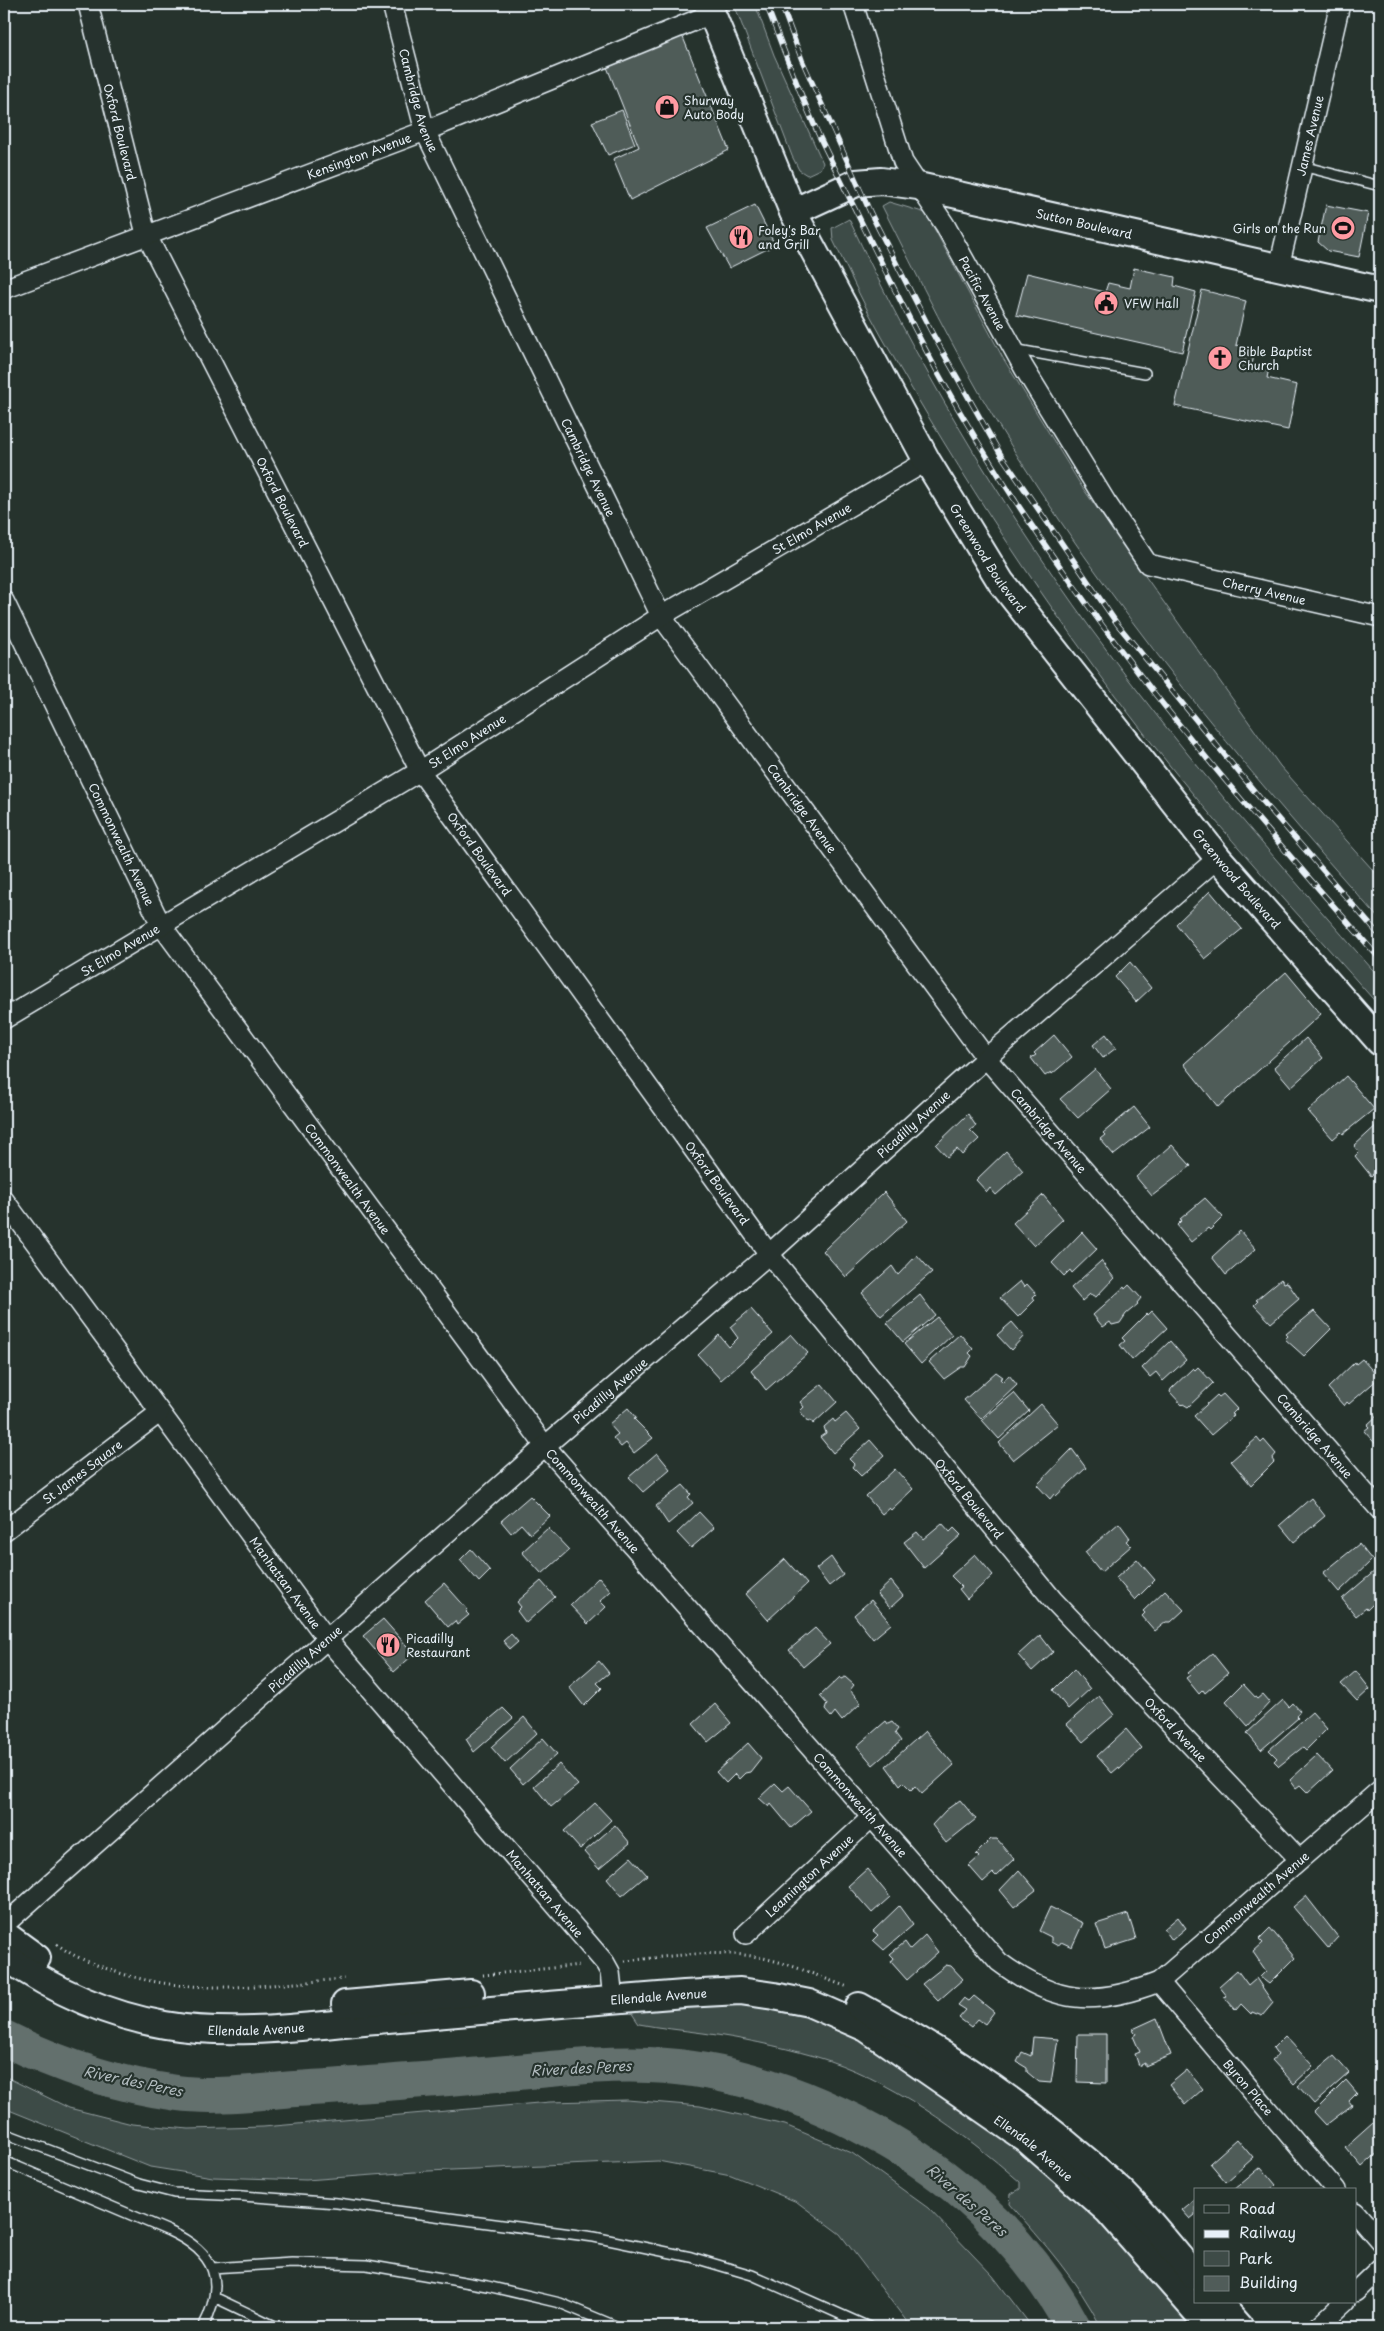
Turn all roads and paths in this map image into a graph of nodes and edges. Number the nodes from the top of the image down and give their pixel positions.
1 (88, 4) edge
2 (392, 4) edge
3 (853, 4) edge
4 (1340, 4) edge
5 (709, 9) edge
6 (425, 131) junction
7 (1302, 166) junction
8 (918, 186) junction
9 (1380, 186) edge
10 (793, 212) junction
11 (146, 234) junction
12 (1279, 267) junction
13 (4, 289) edge
14 (1380, 290) edge
15 (1013, 348) junction
16 (1145, 373) dead end
17 (927, 461) junction
18 (1148, 564) joint
19 (4, 601) edge
20 (660, 616) junction
21 (1380, 617) edge
22 (420, 771) junction
23 (1218, 858) junction
24 (161, 925) junction
25 (4, 1019) edge
26 (1380, 1042) edge
27 (986, 1058) junction
28 (4, 1200) edge
29 (769, 1254) junction
30 (159, 1413) junction
31 (546, 1446) junction
32 (1380, 1510) edge
33 (4, 1531) edge
34 (1054, 1600) joint
35 (327, 1639) junction
36 (1380, 1790) edge
37 (872, 1817) junction
38 (1299, 1859) junction
39 (4, 1925) edge
40 (4, 1934) edge
41 (746, 1934) dead end
42 (4, 1956) edge
43 (1160, 1982) junction
44 (612, 1991) junction
45 (4, 2133) edge
46 (4, 2162) edge
47 (1334, 2188) edge
48 (1356, 2213) edge
49 (1380, 2241) edge
50 (212, 2268) junction
51 (1380, 2268) edge
52 (1194, 2275) edge
53 (1356, 2291) edge
54 (214, 2298) junction
55 (1220, 2304) edge
56 (1342, 2304) edge
57 (203, 2327) edge
58 (276, 2327) edge
59 (618, 2327) edge
60 (870, 2327) edge
61 (1210, 2327) edge
62 (1240, 2327) edge
63 (1318, 2327) edge

1 - 11 street, Oxford Boulevard
2 - 6 street, Cambridge Avenue
3 - 8 street, Pacific Avenue
4 - 7 street, James Avenue
5 - 6 street, Kensington Avenue
5 - 10 main road, Greenwood Boulevard
6 - 11 street, Kensington Avenue
6 - 20 street, Cambridge Avenue
7 - 9 lane
7 - 12 street, James Avenue
8 - 10 main road, Sutton Boulevard
8 - 12 main road, Sutton Boulevard
8 - 15 street, Pacific Avenue
10 - 17 main road, Greenwood Boulevard
11 - 13 street, Kensington Avenue
11 - 22 street, Oxford Boulevard
12 - 14 main road, Sutton Boulevard
15 - 16 lane
15 - 18 street, Pacific Avenue
17 - 20 street, St Elmo Avenue
17 - 23 main road, Greenwood Boulevard
18 - 21 street, Cherry Avenue
19 - 24 street, Commonwealth Avenue
20 - 22 street, St Elmo Avenue
20 - 27 street, Cambridge Avenue
22 - 24 street, St Elmo Avenue
22 - 29 street, Oxford Boulevard
23 - 26 main road, Greenwood Boulevard
23 - 27 street, Picadilly Avenue
24 - 25 street, St Elmo Avenue
24 - 31 street, Commonwealth Avenue
27 - 29 street, Picadilly Avenue
27 - 32 street, Cambridge Avenue
28 - 30 street, Manhattan Avenue
29 - 31 street, Picadilly Avenue
29 - 34 street, Oxford Boulevard
30 - 33 street, St James Square
30 - 35 street, Manhattan Avenue
31 - 35 street, Picadilly Avenue
31 - 37 street, Commonwealth Avenue
34 - 38 street, Oxford Avenue
35 - 39 street, Picadilly Avenue
35 - 44 street, Manhattan Avenue
36 - 38 street, Commonwealth Avenue
37 - 41 street, Leamington Avenue
37 - 43 street, Commonwealth Avenue
38 - 43 street, Commonwealth Avenue
40 - 44 main road, Ellendale Avenue
42 - 44 main road, Ellendale Avenue
43 - 47 street, Byron Place
44 - 52 main road, Ellendale Avenue
44 - 61 main road, Ellendale Avenue
45 - 60 lane
46 - 50 lane
48 - 49 street
50 - 54 lane
50 - 59 lane
51 - 53 street
54 - 57 lane
54 - 58 lane
55 - 62 main road
56 - 63 street

